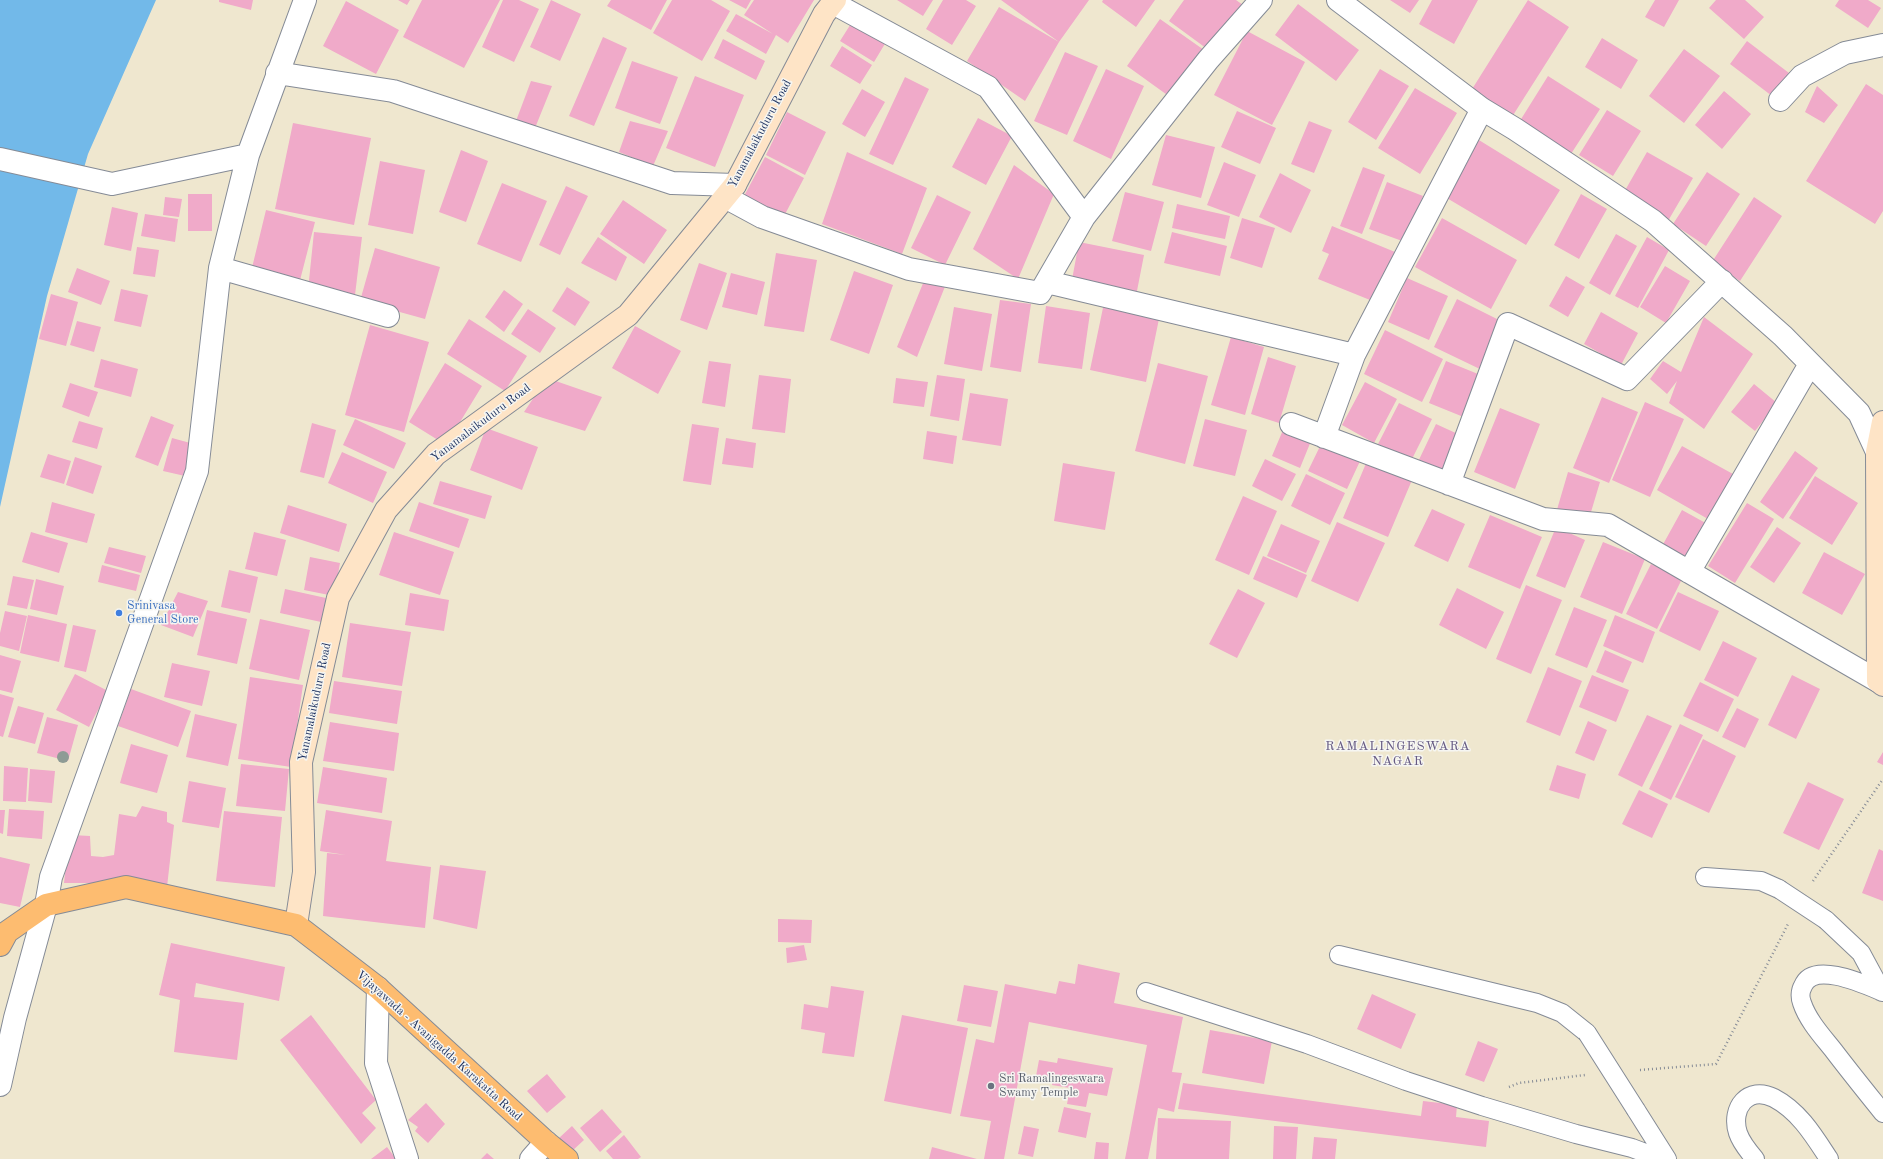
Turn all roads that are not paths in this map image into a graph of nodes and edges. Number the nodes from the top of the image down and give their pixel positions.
1 (305, 0) edge
2 (1260, 0) edge
3 (1338, 0) edge
4 (834, 1) edge
5 (1883, 45) edge
6 (277, 73) junction
7 (1780, 100) dead end
8 (1482, 109) junction
9 (248, 156) junction
10 (0, 159) edge
11 (730, 191) junction
12 (1084, 217) junction
13 (220, 268) junction
14 (1722, 280) junction
15 (1047, 282) junction
16 (388, 316) dead end
17 (1354, 355) junction
18 (1810, 364) junction
19 (1883, 422) edge
20 (1291, 424) dead end
21 (1324, 436) junction
22 (1877, 452) junction
23 (1449, 484) junction
24 (1688, 572) junction
25 (1880, 683) edge
26 (1705, 878) dead end
27 (46, 905) junction
28 (296, 925) junction
29 (0, 945) edge
30 (1339, 955) dead end
31 (378, 988) junction
32 (1146, 992) dead end
33 (1883, 992) edge
34 (0, 1085) edge
35 (1883, 1113) edge
36 (546, 1142) junction
37 (407, 1159) edge
38 (531, 1159) edge
39 (567, 1159) edge
40 (1661, 1159) edge
41 (1668, 1159) edge
42 (1755, 1159) edge
43 (1829, 1159) edge

1 - 6 street
2 - 12 street
3 - 8 street
4 - 11 street, Yanamalaikuduru Road
4 - 12 street
5 - 7 street
6 - 9 street
6 - 11 street
8 - 14 street
8 - 17 street
9 - 10 street
9 - 13 street
11 - 15 street
11 - 28 street, Yanamalaikuduru Road
12 - 15 street
13 - 16 street
13 - 27 street
14 - 18 street
14 - 23 street
15 - 17 street
17 - 21 street
18 - 22 street
18 - 24 street
19 - 22 street
20 - 21 street
21 - 23 street
22 - 25 street
23 - 24 street
24 - 25 street
26 - 33 lane, bridge
27 - 28 main road, Vijayawada - Avanigadda Karakatta Road
27 - 29 main road, Vijayawada - Avanigadda Karakatta Road
27 - 34 street
28 - 31 main road, Vijayawada - Avanigadda Karakatta Road
30 - 41 lane, bridge
31 - 36 main road, Vijayawada - Avanigadda Karakatta Road
31 - 37 street
32 - 40 lane
33 - 35 lane
36 - 38 street
36 - 39 main road, Vijayawada - Avanigadda Karakatta Road
42 - 43 lane

